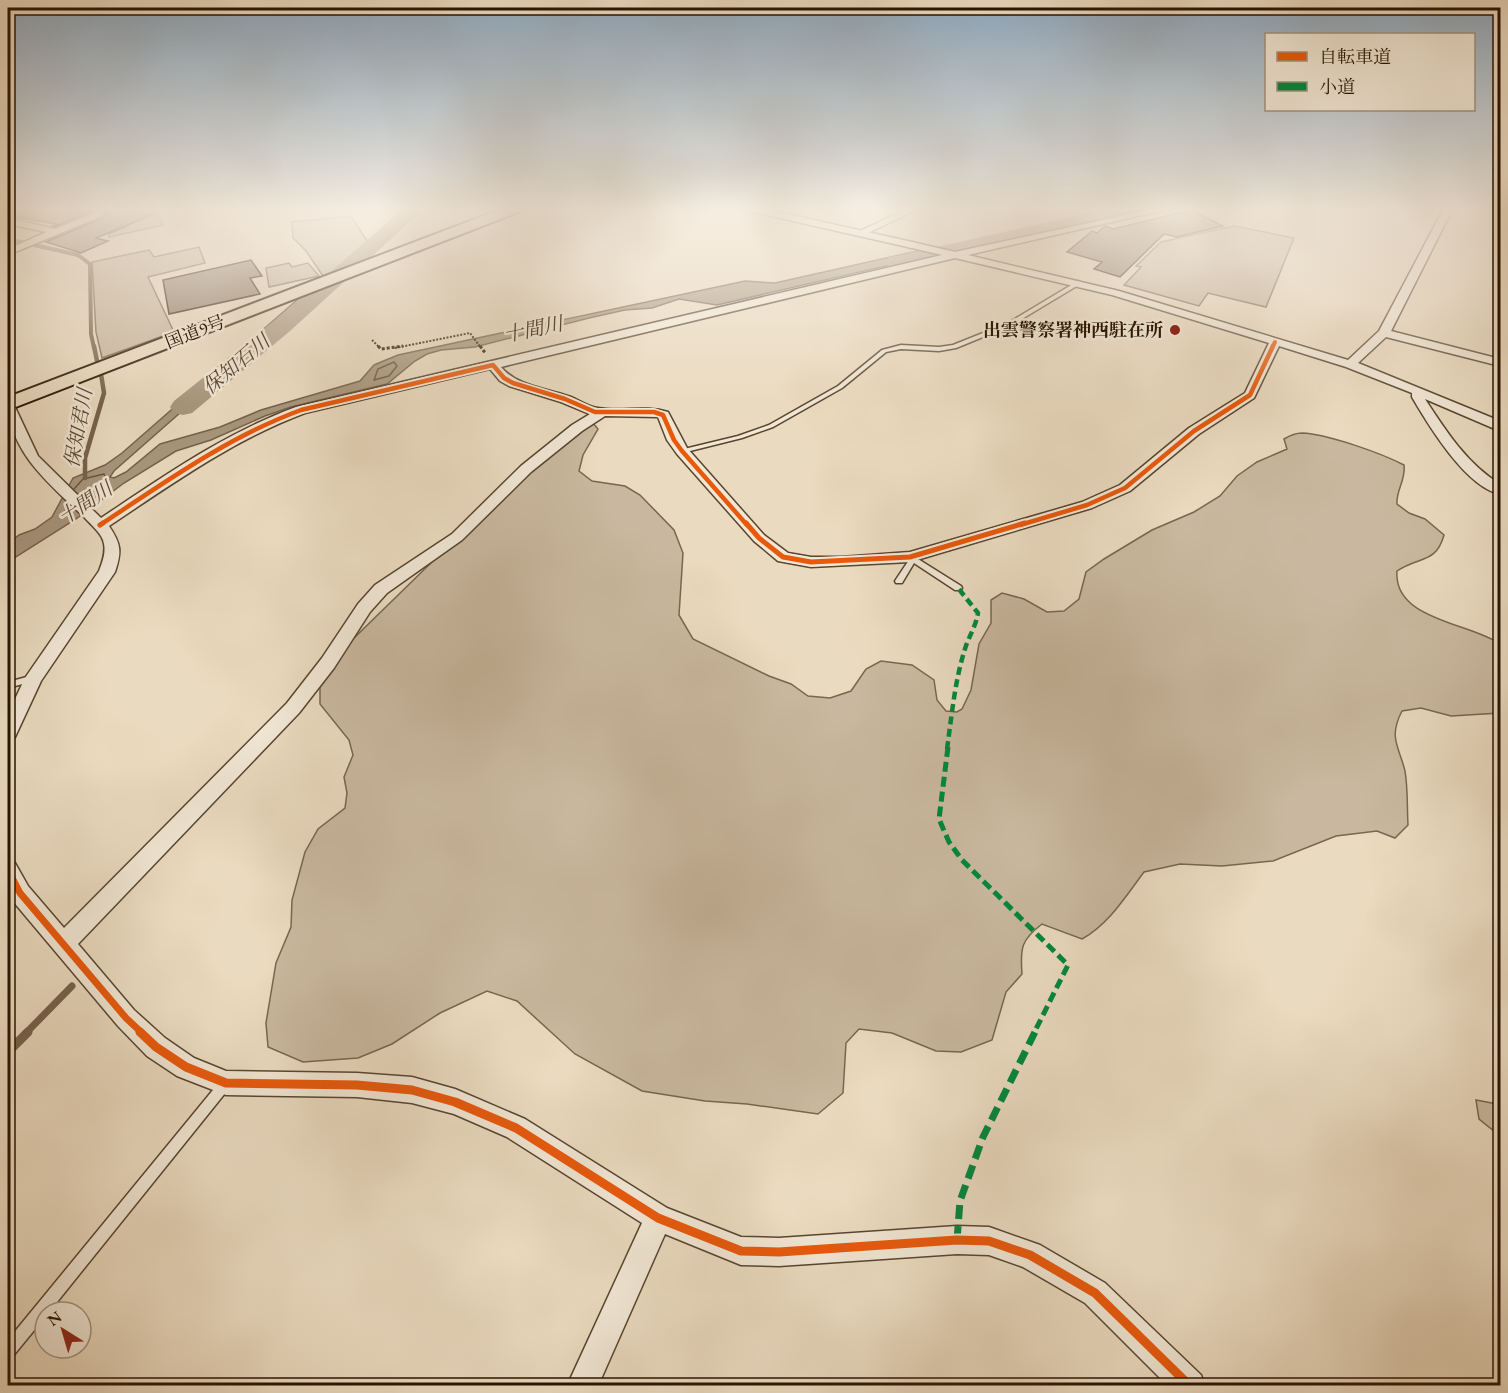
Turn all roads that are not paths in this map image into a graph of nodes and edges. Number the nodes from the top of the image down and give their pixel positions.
1 (348, 273) edge
2 (870, 273) edge
3 (1035, 273) edge
4 (1415, 273) edge
5 (1078, 283) junction
6 (1384, 333) junction
7 (1275, 342) junction
8 (489, 360) junction
9 (1500, 363) edge
10 (1350, 364) junction
11 (1418, 392) junction
12 (8, 404) edge
13 (600, 413) junction
14 (1500, 426) edge
15 (682, 451) junction
16 (1500, 490) edge
17 (99, 523) junction
18 (911, 559) junction
19 (899, 580) dead end
20 (958, 588) dead end
21 (34, 678) junction
22 (8, 686) edge
23 (8, 732) edge
24 (8, 870) edge
25 (63, 944) junction
26 (226, 1083) junction
27 (658, 1218) junction
28 (8, 1351) edge
29 (582, 1386) edge
30 (1190, 1386) edge

1 - 12 highway, 国道9号
2 - 8 street
3 - 5 street
4 - 6 street
5 - 7 street
5 - 15 lane
6 - 9 street
6 - 10 street
7 - 10 street
7 - 18 street
8 - 13 street
8 - 17 street
10 - 11 street
11 - 14 street
11 - 16 street
12 - 17 street
13 - 15 street
13 - 25 street
15 - 18 street
17 - 21 street
18 - 19 lane
18 - 20 lane
21 - 22 lane
21 - 23 street
24 - 25 street
25 - 26 street
26 - 27 street
26 - 28 lane
27 - 29 street
27 - 30 street

